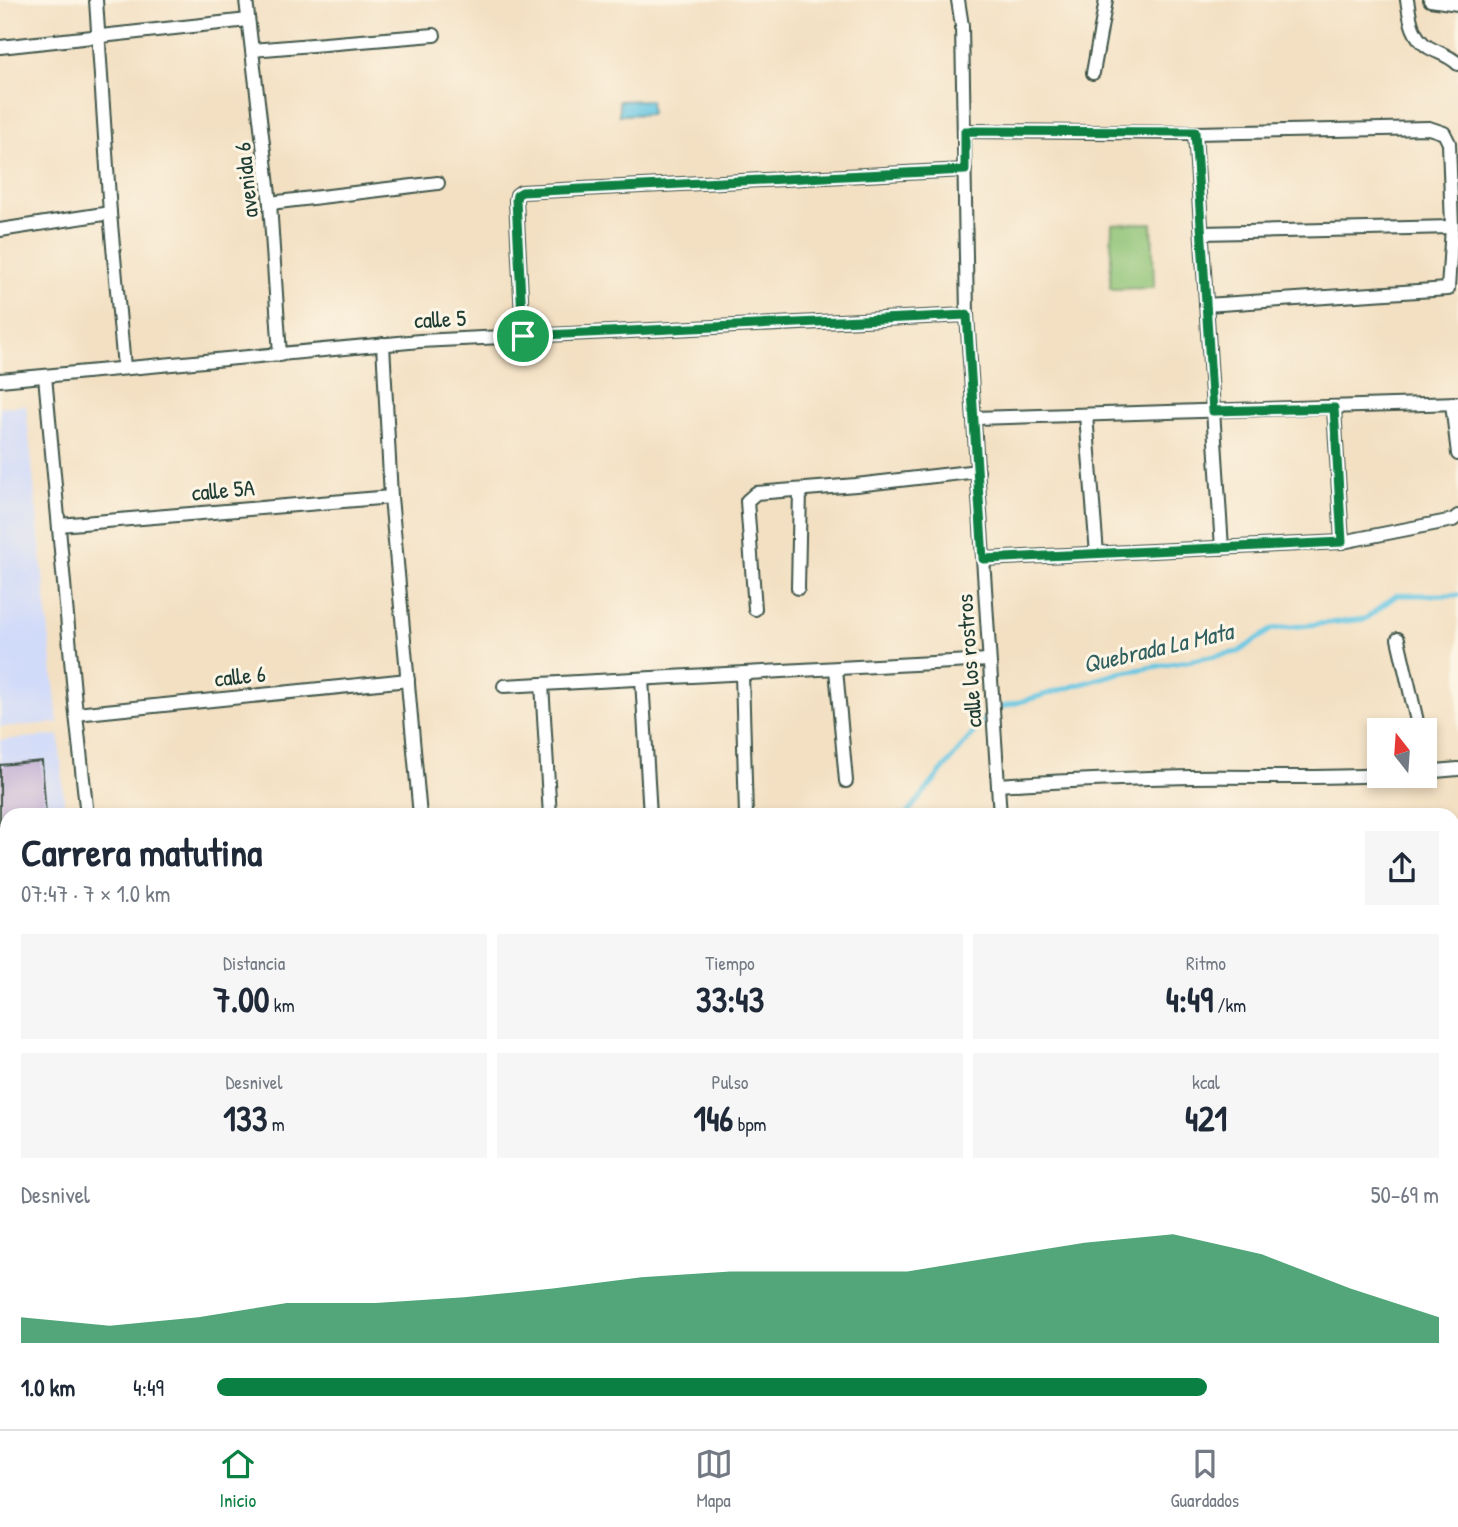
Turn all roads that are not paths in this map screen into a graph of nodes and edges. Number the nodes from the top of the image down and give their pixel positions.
1 (96, 0) edge
2 (246, 0) edge
3 (958, 0) edge
4 (1106, 0) edge
5 (1407, 0) edge
6 (1430, 0) edge
7 (1458, 4) edge
8 (248, 20) junction
9 (100, 35) junction
10 (435, 35) dead end
11 (0, 47) edge
12 (252, 50) junction
13 (1458, 64) edge
14 (1093, 73) dead end
15 (965, 131) junction
16 (1195, 132) junction
17 (965, 170) junction
18 (438, 183) dead end
19 (270, 203) junction
20 (110, 213) junction
21 (1452, 227) junction
22 (0, 230) edge
23 (1202, 233) junction
24 (1206, 305) junction
25 (967, 315) junction
26 (523, 336) junction
27 (383, 344) junction
28 (280, 355) junction
29 (124, 367) junction
30 (45, 376) junction
31 (0, 380) edge
32 (1455, 404) edge
33 (1334, 408) junction
34 (1213, 411) junction
35 (1086, 415) junction
36 (974, 418) junction
37 (1458, 454) edge
38 (978, 471) junction
39 (800, 490) junction
40 (391, 497) junction
41 (1458, 516) edge
42 (59, 525) junction
43 (1342, 542) junction
44 (1222, 548) junction
45 (1097, 554) junction
46 (983, 559) junction
47 (798, 588) dead end
48 (755, 609) dead end
49 (1398, 639) dead end
50 (989, 660) junction
51 (836, 669) junction
52 (742, 674) junction
53 (642, 679) junction
54 (408, 680) junction
55 (542, 684) junction
56 (504, 686) dead end
57 (76, 714) junction
58 (1416, 718) edge
59 (1458, 769) edge
60 (1437, 771) edge
61 (1367, 776) edge
62 (845, 781) dead end
63 (998, 785) junction
64 (86, 808) edge
65 (418, 808) edge
66 (550, 808) edge
67 (650, 808) edge
68 (746, 808) edge
69 (999, 808) edge

1 - 9 street
2 - 8 street, avenida 6
3 - 15 street, calle los rostros
4 - 14 street
5 - 13 street
6 - 7 street
8 - 9 street
8 - 12 street, avenida 6
9 - 11 street
9 - 20 street
10 - 12 street
12 - 19 street, avenida 6
15 - 16 street
15 - 17 street, calle los rostros
16 - 21 street
16 - 23 street
17 - 25 street, calle los rostros
17 - 26 street
18 - 19 street
19 - 28 street, avenida 6
20 - 22 street
20 - 29 street
21 - 23 street
21 - 24 street
23 - 24 street
24 - 34 street
25 - 26 street, calle 5
25 - 36 street, calle los rostros
26 - 27 street, calle 5
27 - 28 street, calle 5
27 - 40 street
28 - 29 street, calle 5
29 - 30 street, calle 5
30 - 31 street, calle 5
30 - 42 street
32 - 33 street
32 - 37 street
33 - 34 street
33 - 43 street
34 - 35 street
34 - 44 street
35 - 36 street
35 - 45 street
36 - 38 street, calle los rostros
38 - 39 street
38 - 46 street, calle los rostros
39 - 47 street
39 - 48 street
40 - 42 street, calle 5A
40 - 54 street
41 - 43 street
42 - 57 street
43 - 44 street
44 - 45 street
45 - 46 street
46 - 50 street, calle los rostros
49 - 58 street
50 - 51 street
50 - 63 street, calle los rostros
51 - 52 street
51 - 62 street
52 - 53 street
52 - 68 street
53 - 55 street
53 - 67 street
54 - 57 street, calle 6
54 - 65 street
55 - 56 street
55 - 66 street
57 - 64 street
59 - 60 street
61 - 63 street
63 - 69 street, calle los rostros

